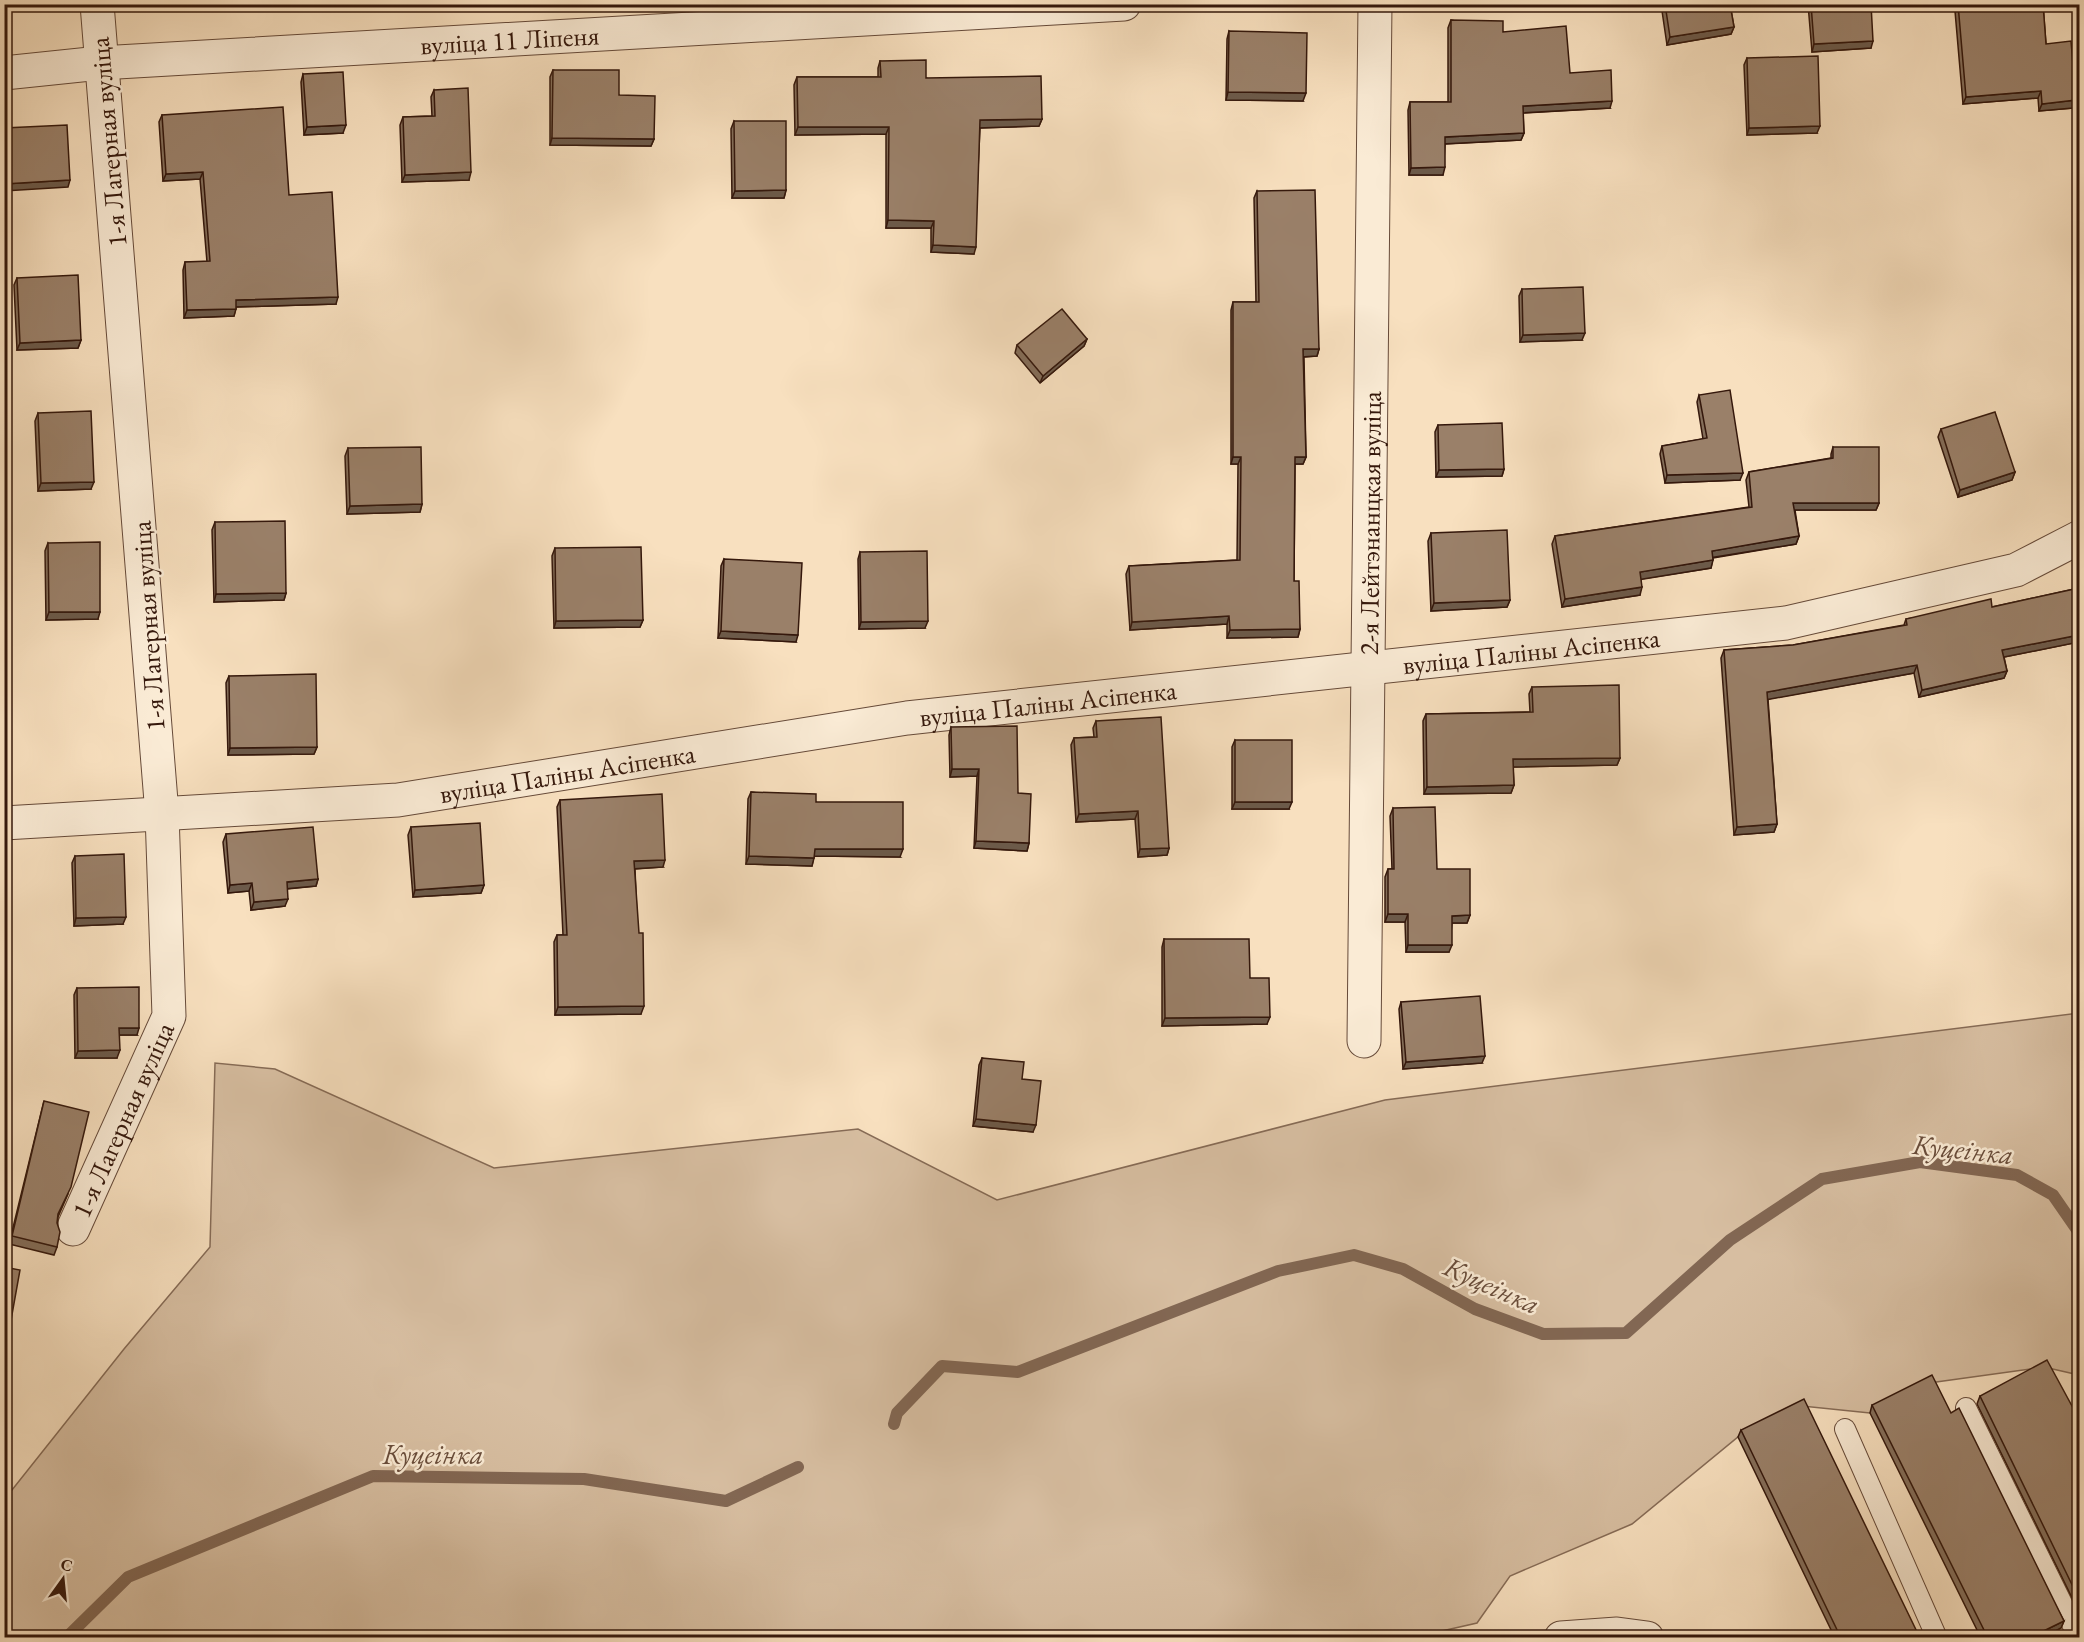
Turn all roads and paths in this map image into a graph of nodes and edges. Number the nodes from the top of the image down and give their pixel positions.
1 (96, 4) edge
2 (1124, 4) edge
3 (1376, 4) edge
4 (100, 63) junction
5 (4, 73) edge
6 (2079, 537) edge
7 (1367, 668) junction
8 (162, 814) junction
9 (4, 823) edge
10 (1364, 1041) dead end
11 (73, 1229) dead end
12 (1966, 1408) dead end
13 (1845, 1429) dead end
14 (1561, 1638) edge
15 (1647, 1638) edge
16 (1937, 1638) edge
17 (2079, 1638) edge

1 - 4 street, 1-я Лагерная вуліца
2 - 4 street, вуліца 11 Ліпеня
3 - 7 street, 2-я Лейтэнанцкая вуліца
4 - 5 street, вуліца 11 Ліпеня
4 - 8 street, 1-я Лагерная вуліца
6 - 7 street, вуліца Паліны Асіпенка
7 - 8 street, вуліца Паліны Асіпенка
7 - 10 street, 2-я Лейтэнанцкая вуліца
8 - 9 street, вуліца Паліны Асіпенка
8 - 11 street, 1-я Лагерная вуліца
12 - 17 lane
13 - 16 lane
14 - 15 street

